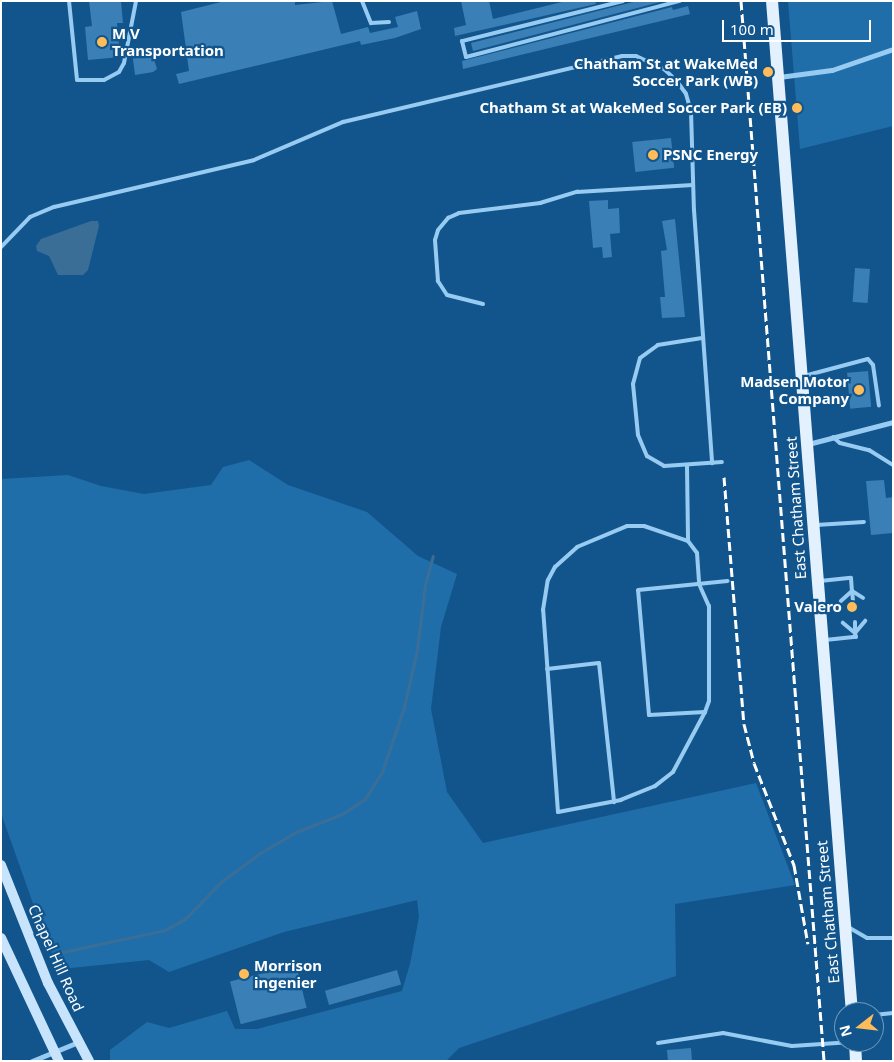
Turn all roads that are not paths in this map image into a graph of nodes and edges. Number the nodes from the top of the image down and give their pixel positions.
1 (68, 1) edge
2 (136, 1) edge
3 (362, 1) edge
4 (623, 1) edge
5 (680, 1) edge
6 (772, 1) edge
7 (611, 3) edge
8 (388, 22) dead end
9 (893, 49) edge
10 (778, 77) junction
11 (694, 185) junction
12 (1, 246) edge
13 (483, 304) dead end
14 (702, 338) junction
15 (802, 377) junction
16 (879, 406) dead end
17 (893, 422) edge
18 (833, 437) junction
19 (807, 444) junction
20 (722, 462) dead end
21 (712, 463) junction
22 (893, 465) edge
23 (687, 466) junction
24 (864, 522) dead end
25 (814, 525) junction
26 (688, 541) junction
27 (728, 581) dead end
28 (818, 581) junction
29 (699, 584) junction
30 (852, 590) junction
31 (863, 598) dead end
32 (853, 600) dead end
33 (841, 601) dead end
34 (865, 621) dead end
35 (854, 622) dead end
36 (843, 623) dead end
37 (855, 633) junction
38 (823, 640) junction
39 (547, 669) junction
40 (705, 712) junction
41 (614, 802) junction
42 (1, 865) edge
43 (845, 926) junction
44 (1, 938) edge
45 (893, 938) edge
46 (851, 1002) edge
47 (78, 1042) junction
48 (658, 1043) dead end
49 (834, 1043) edge
50 (53, 1051) junction
51 (32, 1061) edge
52 (59, 1061) edge
53 (89, 1061) edge

1 - 2 lane
3 - 8 lane
4 - 7 lane
5 - 7 lane
6 - 10 main road, East Chatham Street
9 - 10 street
10 - 15 main road, East Chatham Street
11 - 12 lane
11 - 13 lane
11 - 14 lane
14 - 21 lane
14 - 23 lane
15 - 16 lane
15 - 19 main road, East Chatham Street
17 - 18 street
18 - 19 street
18 - 22 lane
19 - 25 main road, East Chatham Street
20 - 21 lane
21 - 23 lane
23 - 26 lane
24 - 25 lane
25 - 28 main road, East Chatham Street
26 - 29 lane
26 - 39 lane
27 - 29 lane
28 - 30 lane
28 - 38 main road, East Chatham Street
29 - 40 lane
29 - 40 lane
30 - 31 lane
30 - 32 lane
30 - 33 lane
34 - 37 lane
35 - 37 lane
36 - 37 lane
37 - 38 lane
38 - 43 main road, East Chatham Street
39 - 41 lane
39 - 41 lane
40 - 41 lane
42 - 47 main road, Chapel Hill Road
43 - 45 lane
43 - 46 main road, East Chatham Street
44 - 50 main road
47 - 50 street
47 - 53 main road, Chapel Hill Road
48 - 49 lane
50 - 51 street
50 - 52 main road

